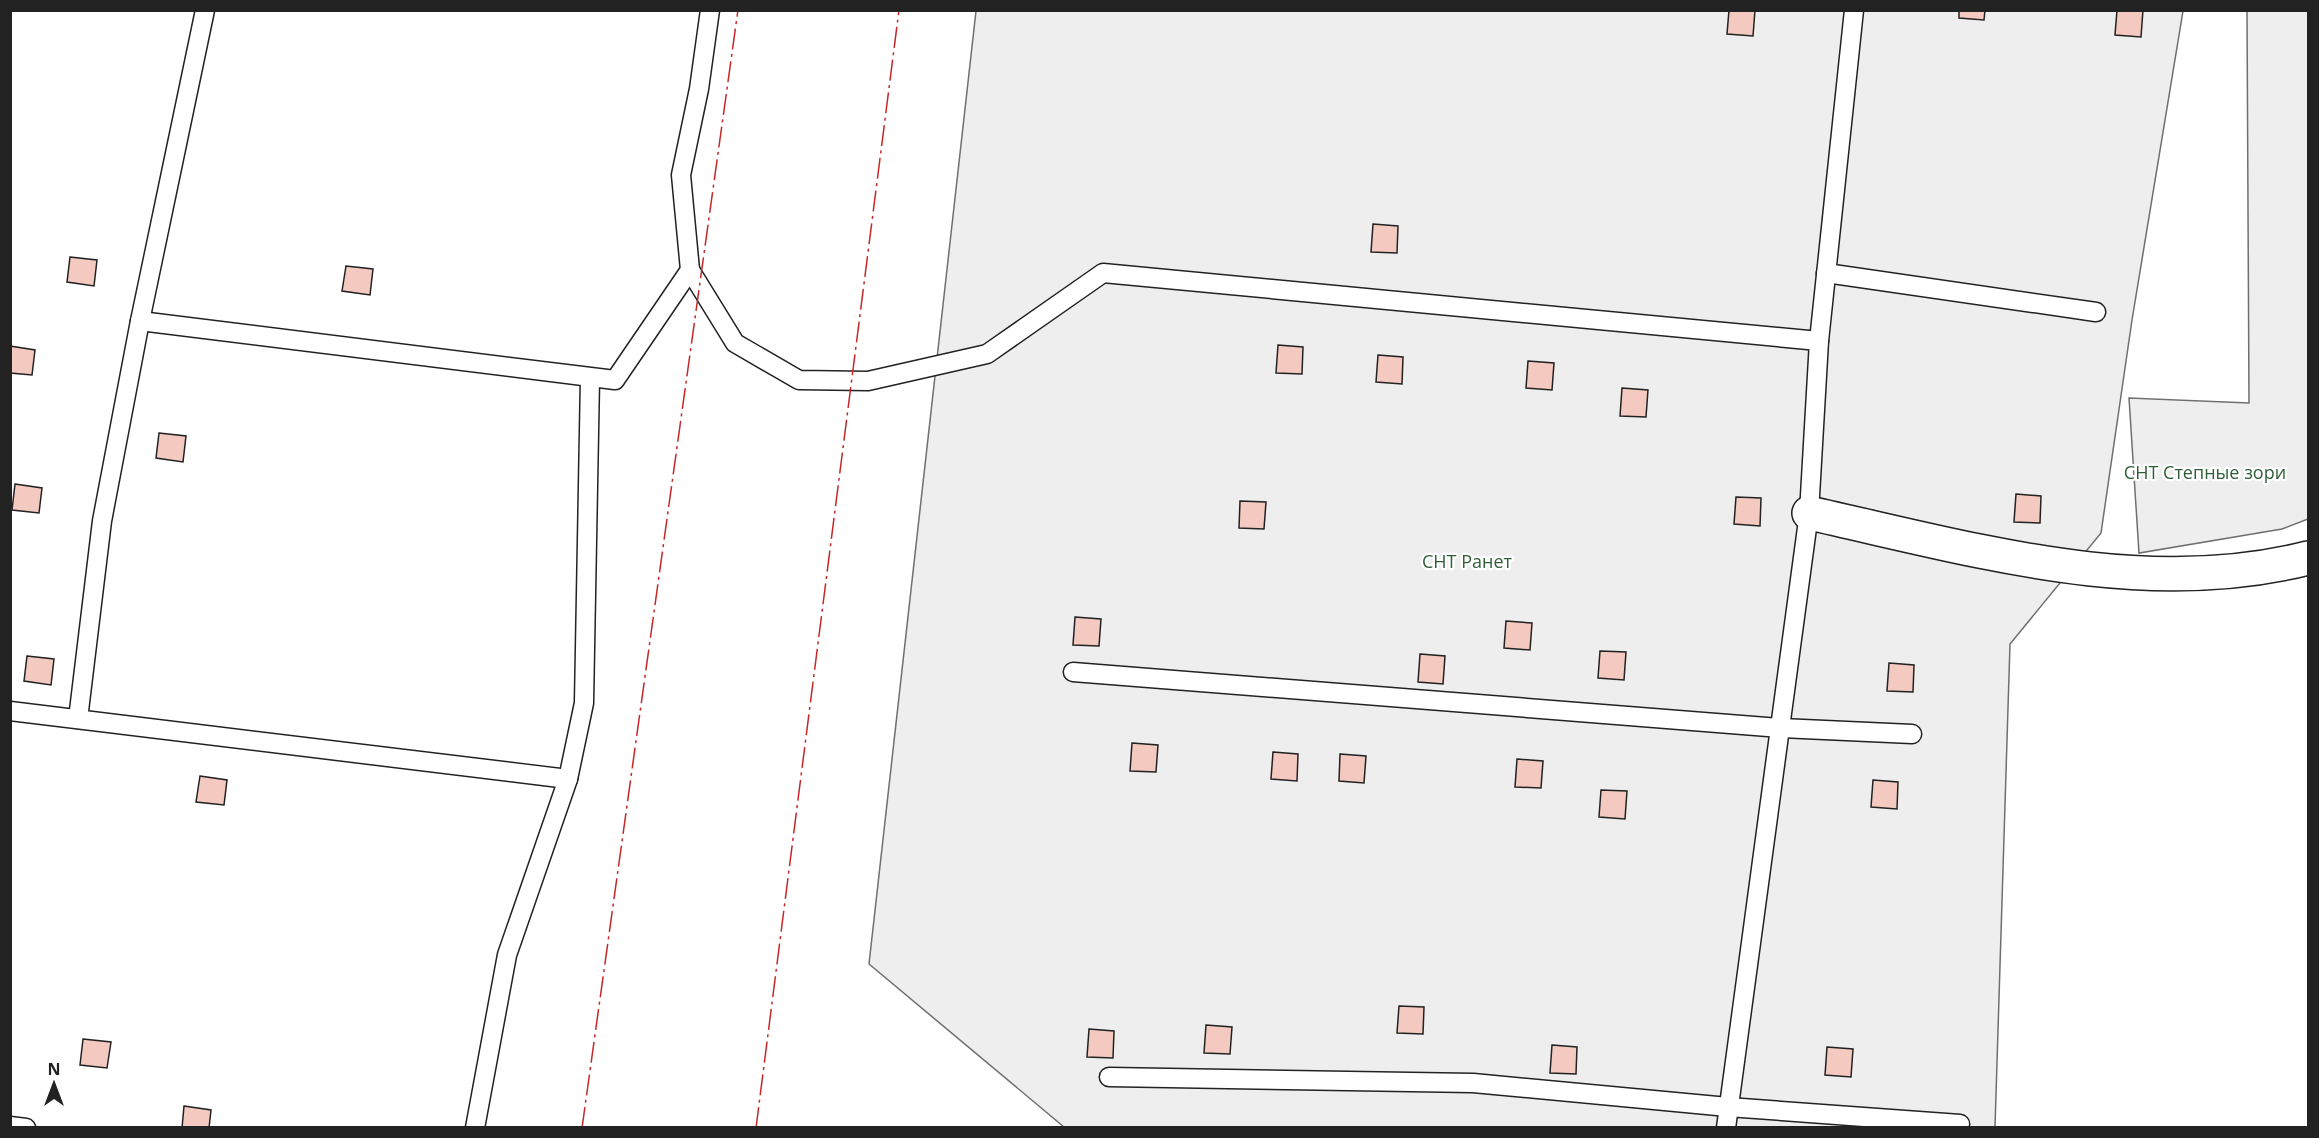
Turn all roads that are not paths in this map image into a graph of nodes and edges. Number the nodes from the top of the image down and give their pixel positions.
1 (205, 10) edge
2 (710, 10) edge
3 (1854, 10) edge
4 (690, 270) junction
5 (1826, 273) junction
6 (2096, 312) dead end
7 (140, 321) junction
8 (1819, 341) junction
9 (590, 378) junction
10 (1809, 513) junction
11 (2308, 558) edge
12 (1073, 672) dead end
13 (10, 711) edge
14 (78, 719) junction
15 (1781, 728) junction
16 (1912, 735) dead end
17 (568, 780) junction
18 (1109, 1077) dead end
19 (1728, 1107) junction
20 (1960, 1124) dead end
21 (10, 1125) edge
22 (26, 1128) edge
23 (475, 1128) edge
24 (1726, 1128) edge

1 - 7 lane
2 - 4 lane
3 - 5 lane
4 - 8 lane
4 - 9 lane
5 - 6 lane
5 - 8 lane
7 - 9 lane
7 - 14 lane
8 - 10 lane
9 - 17 lane
10 - 11 street
10 - 15 lane
12 - 15 lane
13 - 14 lane
14 - 17 lane
15 - 16 lane
15 - 19 lane
17 - 23 lane
18 - 19 lane
19 - 20 lane
19 - 24 lane
21 - 22 lane

